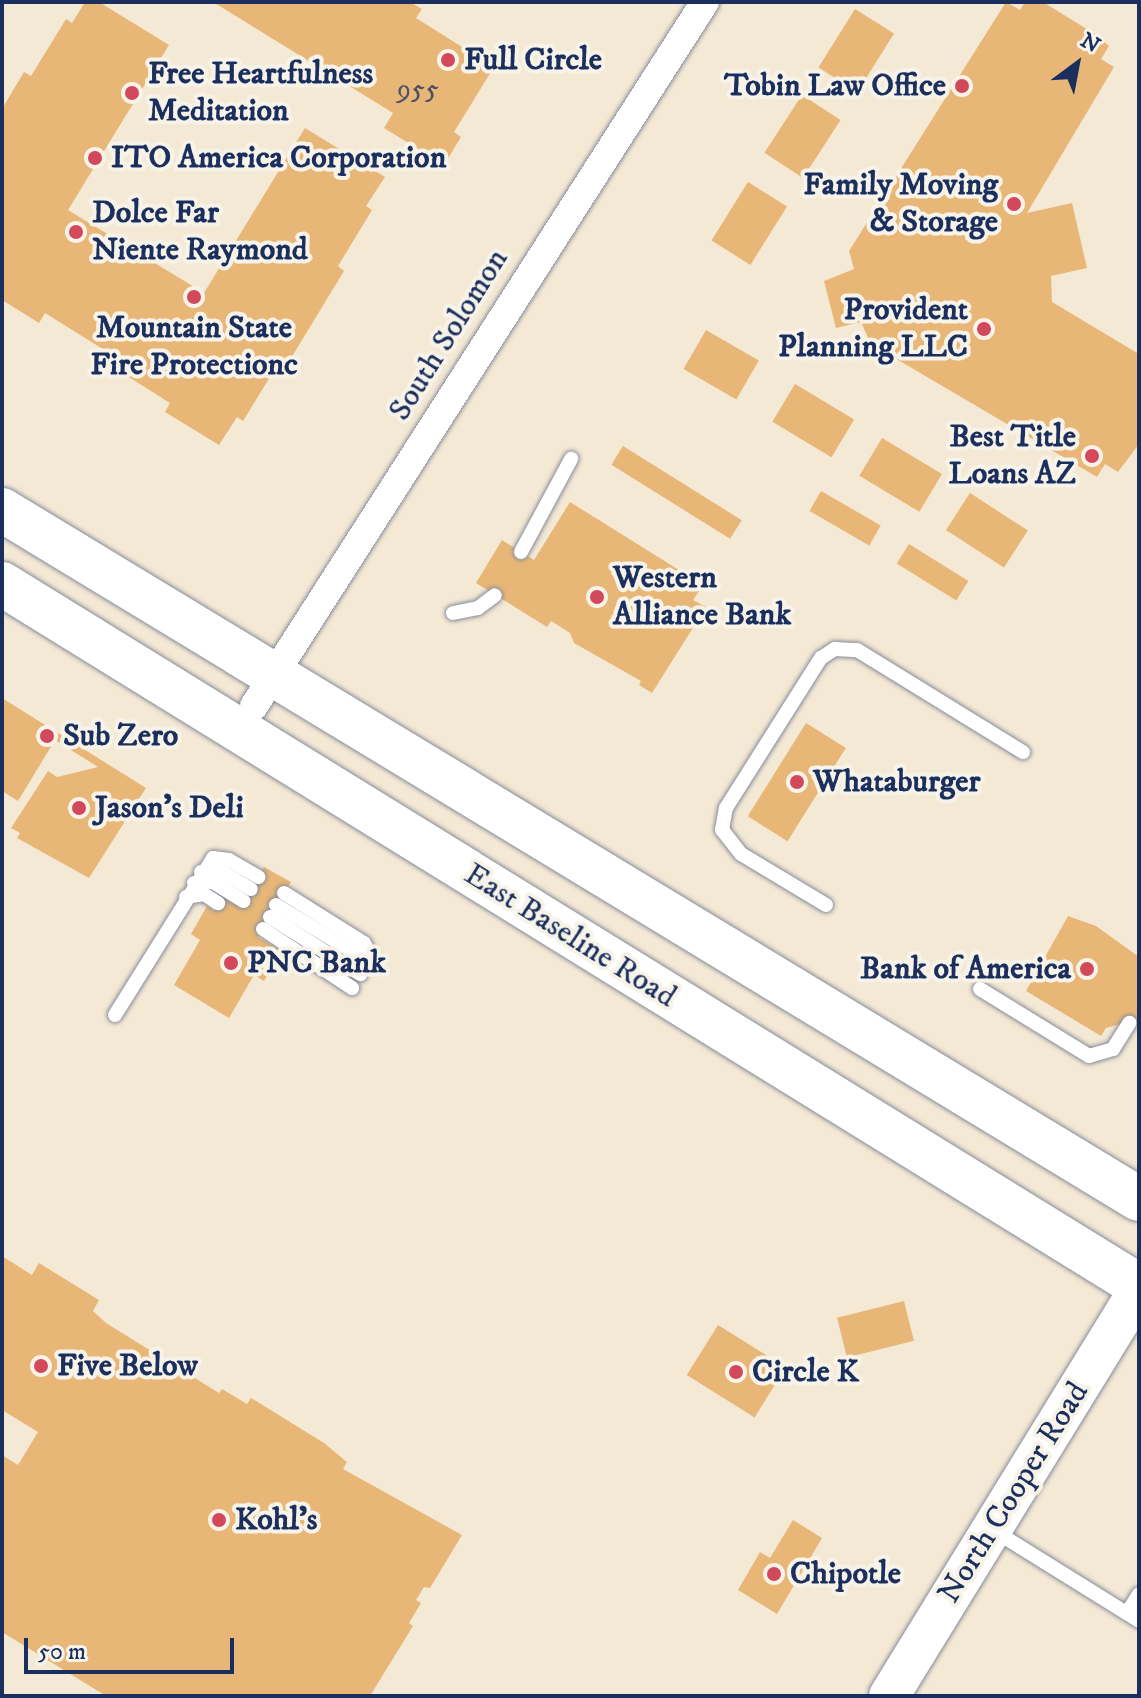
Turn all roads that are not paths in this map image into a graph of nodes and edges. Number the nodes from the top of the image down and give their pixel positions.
1 (705, 2) edge
2 (571, 459) dead end
3 (2, 510) edge
4 (521, 552) dead end
5 (2, 584) edge
6 (495, 595) dead end
7 (453, 613) dead end
8 (264, 692) junction
9 (1023, 752) dead end
10 (198, 877) junction
11 (186, 897) junction
12 (218, 903) dead end
13 (826, 905) dead end
14 (273, 911) junction
15 (352, 988) dead end
16 (980, 989) dead end
17 (115, 1015) dead end
18 (1129, 1023) dead end
19 (1139, 1199) edge
20 (1139, 1288) edge
21 (992, 1529) junction
22 (1139, 1594) edge
23 (1133, 1617) edge
24 (889, 1696) edge

1 - 8 street, South Solomon
2 - 4 lane
3 - 8 main road
5 - 20 main road, East Baseline Road
6 - 7 lane
8 - 19 main road
9 - 13 lane
10 - 10 lane
10 - 11 lane
11 - 12 lane
11 - 17 lane
14 - 14 lane
14 - 15 lane
16 - 18 lane
20 - 21 main road, North Cooper Road
21 - 23 lane
21 - 24 main road, North Cooper Road
22 - 23 lane

